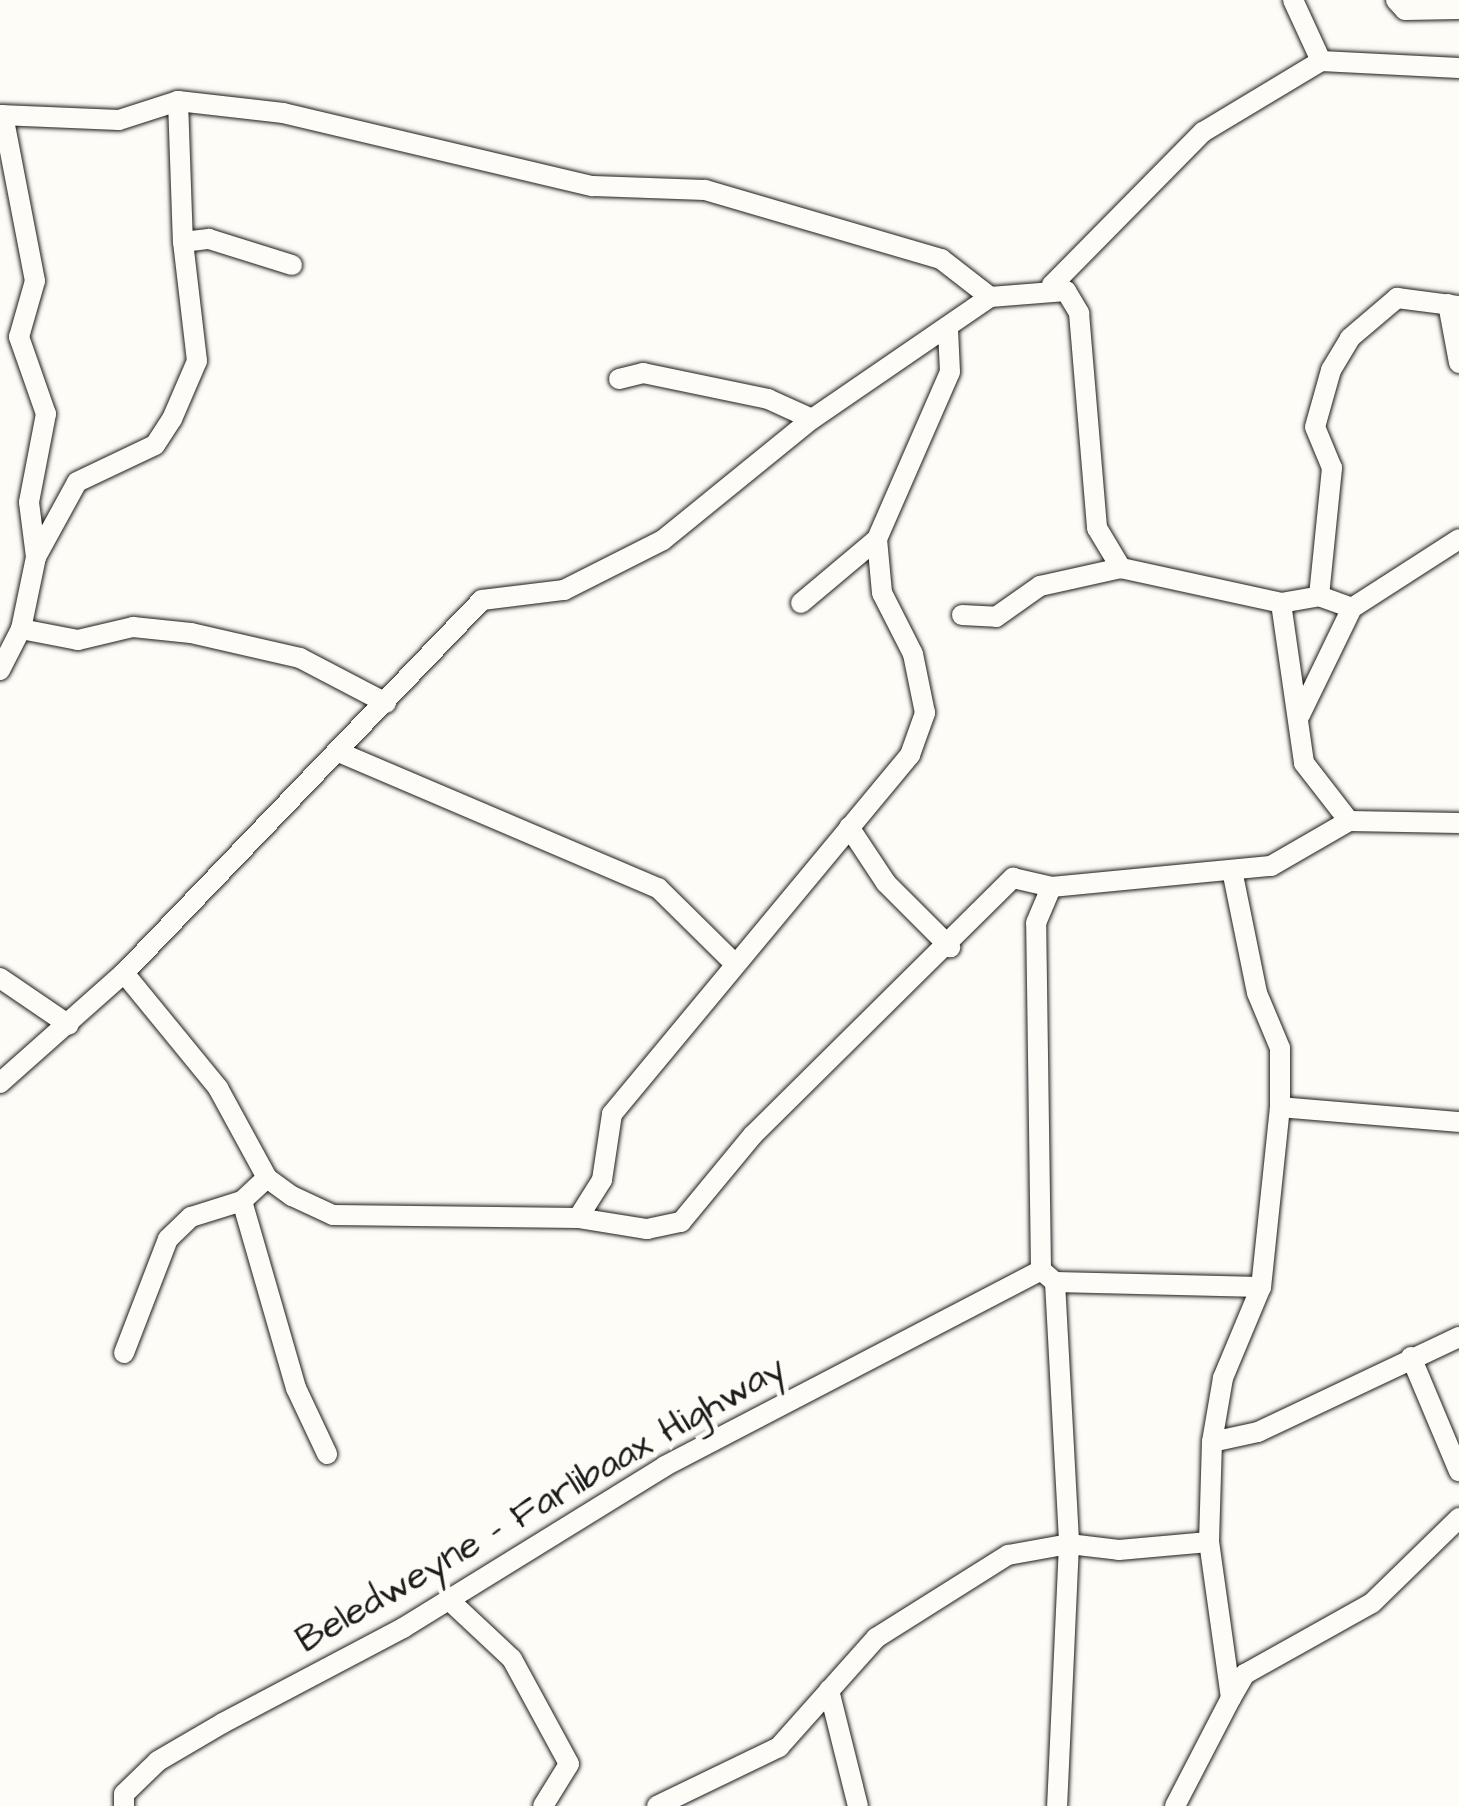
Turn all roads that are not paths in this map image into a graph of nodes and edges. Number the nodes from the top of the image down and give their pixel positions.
1 (1293, 0) edge
2 (1396, 0) edge
3 (1459, 9) edge
4 (1321, 61) junction
5 (1459, 68) edge
6 (178, 101) junction
7 (2, 115) edge
8 (183, 242) junction
9 (292, 264) dead end
10 (1066, 291) junction
11 (990, 297) junction
12 (1454, 305) edge
13 (948, 329) junction
14 (1459, 363) edge
15 (619, 378) dead end
16 (812, 419) junction
17 (877, 539) junction
18 (1459, 540) edge
19 (36, 557) junction
20 (1120, 568) junction
21 (1319, 596) junction
22 (1280, 602) junction
23 (800, 603) dead end
24 (1352, 608) junction
25 (962, 615) dead end
26 (20, 629) junction
27 (0, 670) edge
28 (386, 703) junction
29 (1299, 717) junction
30 (340, 753) junction
31 (1349, 820) junction
32 (1459, 823) edge
33 (850, 828) junction
34 (1234, 875) junction
35 (1050, 886) junction
36 (950, 947) junction
37 (734, 963) junction
38 (124, 973) junction
39 (0, 978) edge
40 (69, 1025) junction
41 (0, 1083) edge
42 (1280, 1107) junction
43 (1459, 1122) edge
44 (267, 1178) junction
45 (242, 1200) junction
46 (578, 1218) junction
47 (1048, 1276) junction
48 (1261, 1288) junction
49 (1459, 1337) edge
50 (124, 1353) dead end
51 (1411, 1357) junction
52 (1212, 1442) junction
53 (327, 1454) dead end
54 (1459, 1471) edge
55 (1459, 1518) edge
56 (1208, 1542) junction
57 (1069, 1544) junction
58 (449, 1600) junction
59 (829, 1690) junction
60 (1231, 1698) junction
61 (124, 1800) edge
62 (104, 1806) edge
63 (543, 1806) edge
64 (657, 1806) edge
65 (858, 1806) edge
66 (1057, 1806) edge
67 (1176, 1806) edge

1 - 4 street
2 - 3 street
4 - 5 street
4 - 10 street
6 - 7 street
6 - 8 street
6 - 11 street
7 - 19 street
8 - 9 street
8 - 19 street
10 - 11 street
10 - 20 street
11 - 13 street
12 - 14 street
12 - 21 street
13 - 16 street
13 - 17 street
15 - 16 street
16 - 28 street
17 - 23 street
17 - 33 street
18 - 24 street
19 - 26 street
20 - 22 street
20 - 25 street
21 - 22 street
21 - 24 street
22 - 29 street
24 - 29 street
26 - 27 street
26 - 28 street
28 - 30 street
29 - 31 street
30 - 37 street
30 - 38 street
31 - 32 street
31 - 34 street
33 - 36 street
33 - 37 street
34 - 35 street
34 - 42 street
35 - 36 street
35 - 47 street
36 - 46 street
37 - 46 street
38 - 40 street
38 - 44 street
39 - 40 street
40 - 41 street
42 - 43 street
42 - 48 street
44 - 45 street
44 - 46 street
45 - 50 street
45 - 53 street
47 - 48 street
47 - 57 street
47 - 58 street, Beledweyne - Farlibaax Highway
48 - 52 street
49 - 51 street
51 - 52 street
51 - 54 street
52 - 56 street
55 - 60 street
56 - 57 street
56 - 60 street
57 - 59 street
57 - 66 street
58 - 61 street, Beledweyne - Farlibaax Highway
58 - 63 street
59 - 64 street
59 - 65 street
60 - 67 street
61 - 62 street, Beledweyne - Farlibaax Highway

